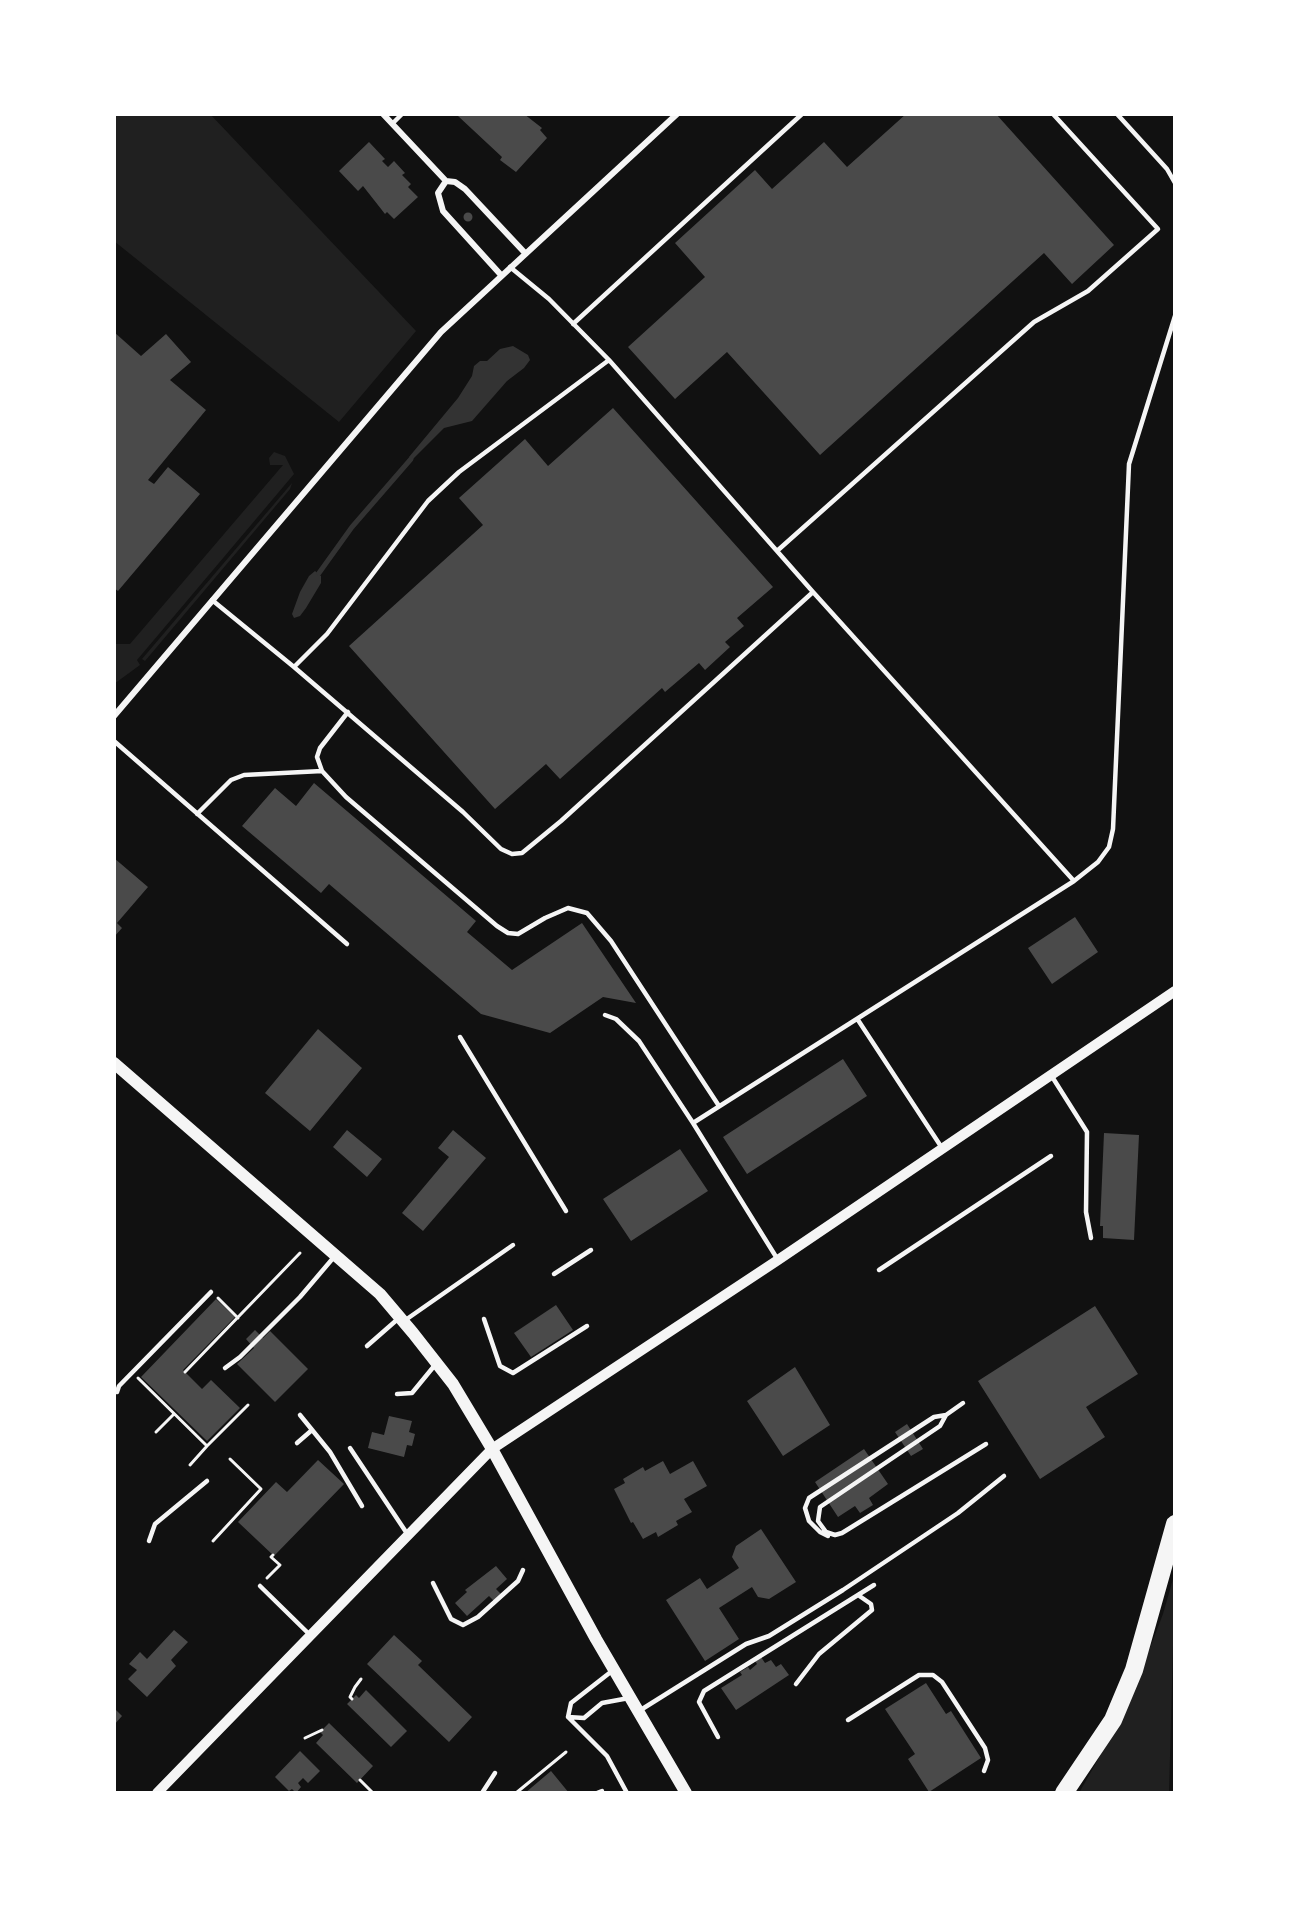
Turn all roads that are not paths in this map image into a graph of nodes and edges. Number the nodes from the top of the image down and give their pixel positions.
1 (383, 114) edge
2 (402, 114) edge
3 (677, 114) edge
4 (802, 114) edge
5 (1053, 114) edge
6 (1117, 114) edge
7 (392, 123) junction
8 (446, 181) junction
9 (1175, 183) edge
10 (525, 254) junction
11 (510, 267) junction
12 (501, 275) junction
13 (1175, 316) edge
14 (573, 324) junction
15 (609, 360) junction
16 (777, 551) junction
17 (813, 592) junction
18 (212, 600) junction
19 (294, 667) junction
20 (348, 712) junction
21 (114, 716) edge
22 (114, 741) edge
23 (322, 771) junction
24 (197, 814) junction
25 (1074, 881) junction
26 (347, 944) dead end
27 (1175, 991) edge
28 (605, 1015) dead end
29 (858, 1020) junction
30 (460, 1037) dead end
31 (114, 1063) edge
32 (1050, 1074) junction
33 (719, 1106) junction
34 (693, 1123) junction
35 (942, 1148) junction
36 (1051, 1156) dead end
37 (566, 1211) dead end
38 (1091, 1238) dead end
39 (513, 1245) dead end
40 (591, 1250) dead end
41 (336, 1255) junction
42 (778, 1260) junction
43 (879, 1270) dead end
44 (554, 1274) dead end
45 (213, 1294) road end
46 (402, 1319) junction
47 (484, 1319) dead end
48 (587, 1326) dead end
49 (367, 1346) dead end
50 (437, 1363) junction
51 (225, 1368) dead end
52 (117, 1392) dead end
53 (398, 1394) dead end
54 (963, 1403) dead end
55 (300, 1415) dead end
56 (946, 1415) junction
57 (312, 1430) junction
58 (297, 1443) dead end
59 (986, 1444) dead end
60 (350, 1448) dead end
61 (492, 1449) junction
62 (1004, 1476) dead end
63 (207, 1481) dead end
64 (362, 1506) dead end
65 (1175, 1524) edge
66 (408, 1535) junction
67 (835, 1535) junction
68 (149, 1540) dead end
69 (523, 1570) dead end
70 (433, 1583) dead end
71 (874, 1584) dead end
72 (260, 1586) road end
73 (858, 1594) junction
74 (311, 1635) junction
75 (614, 1670) junction
76 (796, 1684) dead end
77 (630, 1698) junction
78 (638, 1712) junction
79 (568, 1717) junction
80 (848, 1720) dead end
81 (718, 1737) dead end
82 (984, 1771) dead end
83 (495, 1773) dead end
84 (157, 1793) edge
85 (482, 1793) edge
86 (627, 1793) edge
87 (686, 1793) edge
88 (1064, 1793) edge

1 - 7 street
2 - 7 lane
3 - 10 street
4 - 14 lane
5 - 16 lane
6 - 9 lane
7 - 8 street
8 - 10 street
8 - 12 street
10 - 11 street
11 - 12 street
11 - 14 lane
12 - 18 street
13 - 25 lane
14 - 15 lane
15 - 16 lane
15 - 19 lane
16 - 17 lane
17 - 20 lane
17 - 25 lane
18 - 19 lane
18 - 21 street
19 - 20 lane
20 - 23 lane
22 - 24 lane
23 - 24 lane
23 - 33 lane
24 - 26 lane
25 - 29 lane
27 - 32 street
28 - 34 lane
29 - 33 lane
29 - 35 lane
30 - 37 lane
31 - 41 main road
32 - 35 street
32 - 38 lane
33 - 34 lane
34 - 42 lane
35 - 42 street
36 - 43 lane
39 - 46 lane
40 - 44 lane
41 - 46 main road
41 - 51 lane
42 - 61 street
45 - 52 lane
46 - 49 lane
46 - 50 main road
47 - 48 lane
50 - 53 lane
50 - 61 main road
54 - 56 lane
55 - 57 lane
56 - 67 lane
56 - 67 lane
57 - 58 lane
57 - 64 lane
59 - 67 lane
60 - 66 lane
61 - 66 street
61 - 75 main road
62 - 78 lane
63 - 68 lane
65 - 88 highway
66 - 74 street
69 - 70 lane
71 - 73 lane
72 - 74 lane
73 - 76 lane
73 - 81 lane
74 - 84 street
75 - 77 main road
75 - 79 lane
77 - 78 main road
77 - 79 lane
78 - 87 main road
79 - 86 lane
80 - 82 lane
83 - 85 lane

